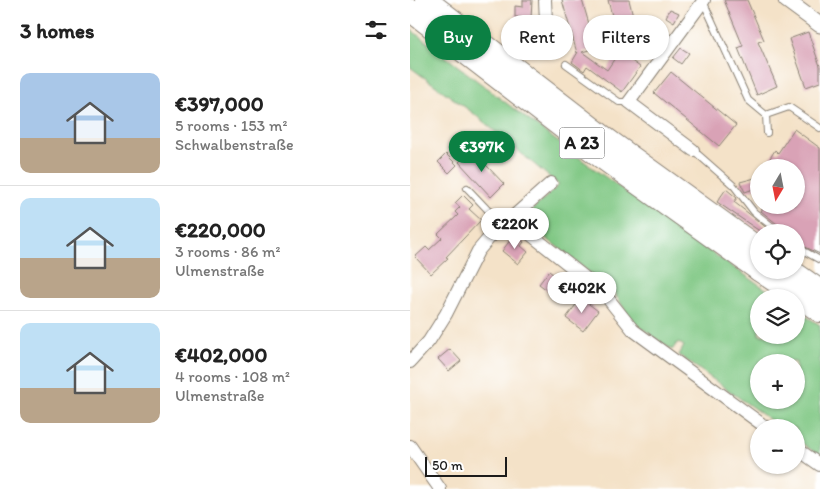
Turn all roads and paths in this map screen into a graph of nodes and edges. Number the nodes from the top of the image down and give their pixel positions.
1 (426, 0) edge
2 (545, 0) edge
3 (704, 0) edge
4 (786, 0) edge
5 (410, 10) edge
6 (546, 15) edge
7 (820, 26) edge
8 (566, 64) dead end
9 (629, 102) junction
10 (766, 114) junction
11 (820, 128) edge
12 (767, 133) dead end
13 (693, 150) joint
14 (551, 184) dead end
15 (467, 188) dead end
16 (507, 223) junction
17 (769, 224) edge
18 (750, 243) edge
19 (805, 252) edge
20 (820, 260) edge
21 (750, 264) edge
22 (772, 279) edge
23 (804, 279) edge
24 (820, 290) edge
25 (820, 311) edge
26 (410, 362) edge
27 (755, 419) edge
28 (410, 446) edge
29 (805, 454) edge
30 (820, 465) edge
31 (440, 489) edge

1 - 18 highway, A 23
2 - 6 street
3 - 9 street
3 - 10 lane
4 - 7 street
5 - 21 highway, A 23
8 - 9 lane
9 - 13 street
10 - 11 lane
10 - 12 lane
13 - 17 lane
14 - 16 street
15 - 16 lane
16 - 26 street
16 - 27 street
19 - 20 lane
22 - 25 highway, A 23
23 - 24 highway
28 - 31 street
29 - 30 street

